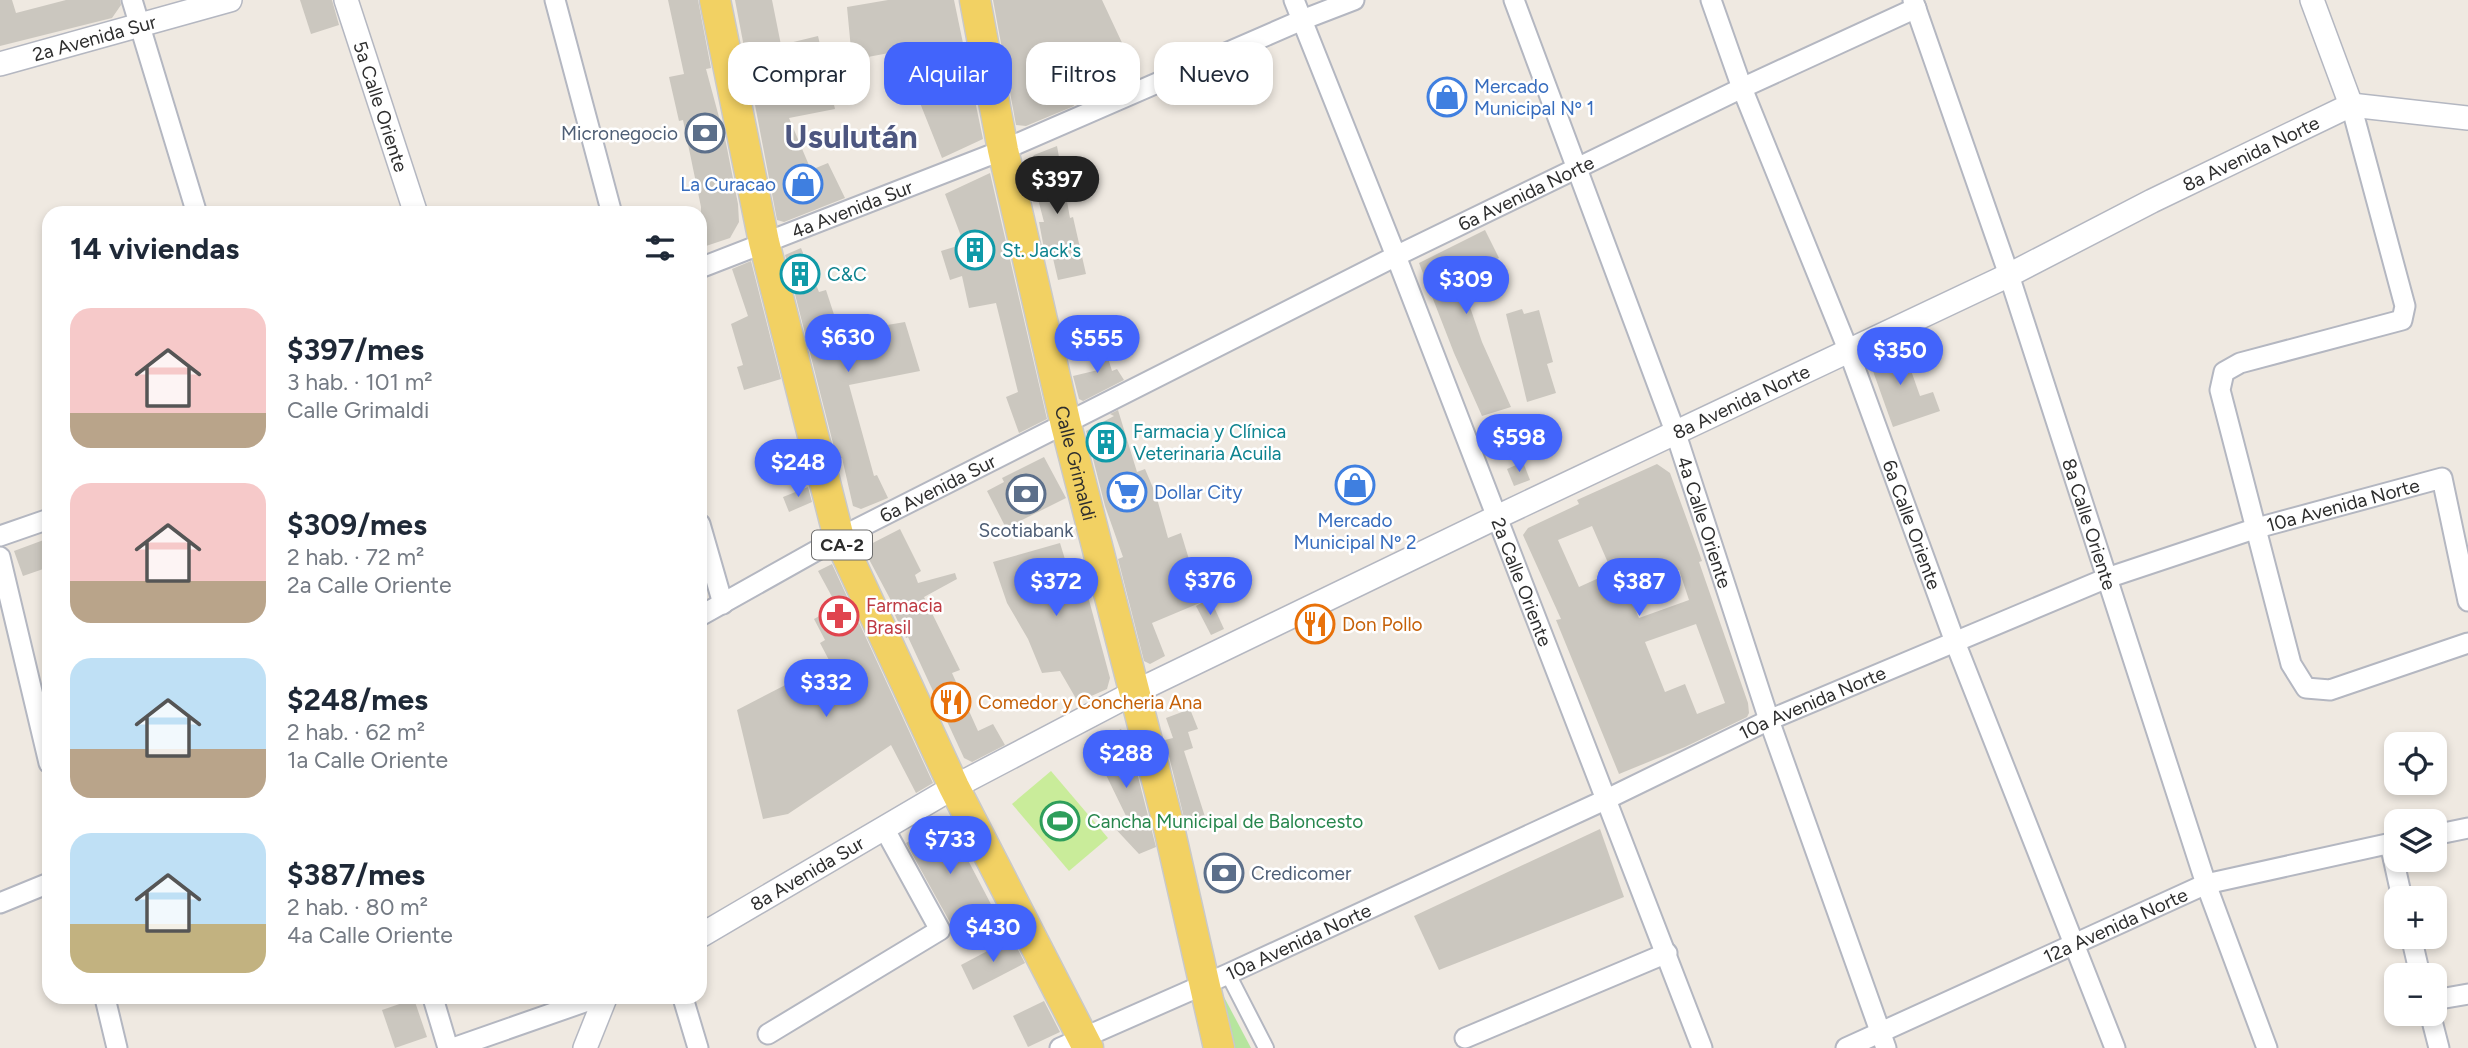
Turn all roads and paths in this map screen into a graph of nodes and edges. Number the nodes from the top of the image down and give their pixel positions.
1 (132, 0) edge
2 (230, 0) edge
3 (346, 0) edge
4 (555, 0) edge
5 (715, 0) edge
6 (975, 0) edge
7 (1294, 0) edge
8 (1354, 0) edge
9 (1514, 0) edge
10 (1711, 0) edge
11 (2312, 0) edge
12 (1914, 4) edge
13 (1302, 20) junction
14 (139, 25) junction
15 (0, 64) edge
16 (1742, 88) junction
17 (2351, 105) junction
18 (2468, 118) edge
19 (1003, 150) junction
20 (1578, 168) junction
21 (195, 206) edge
22 (413, 206) edge
23 (610, 206) edge
24 (764, 243) junction
25 (1396, 256) junction
26 (707, 265) edge
27 (2009, 275) junction
28 (1849, 352) junction
29 (1066, 425) junction
30 (1676, 434) junction
31 (1496, 517) junction
32 (42, 522) edge
33 (2258, 528) junction
34 (0, 537) edge
35 (839, 538) junction
36 (707, 548) edge
37 (0, 557) edge
38 (2107, 578) junction
39 (2468, 601) edge
40 (723, 604) junction
41 (707, 612) edge
42 (1955, 642) junction
43 (2468, 643) edge
44 (1135, 692) junction
45 (1769, 720) junction
46 (42, 734) edge
47 (954, 787) junction
48 (1607, 799) junction
49 (884, 828) junction
50 (2468, 828) edge
51 (2447, 832) edge
52 (2384, 845) edge
53 (2206, 884) junction
54 (42, 886) edge
55 (0, 903) edge
56 (707, 932) edge
57 (2075, 944) junction
58 (1667, 953) junction
59 (1216, 979) junction
60 (2468, 994) edge
61 (2447, 998) edge
62 (106, 1004) edge
63 (435, 1004) edge
64 (579, 1004) edge
65 (603, 1004) edge
66 (685, 1004) edge
67 (2433, 1026) edge
68 (768, 1034) dead end
69 (1465, 1038) dead end
70 (1883, 1040) edge
71 (1077, 1045) edge
72 (117, 1048) edge
73 (451, 1048) edge
74 (585, 1048) edge
75 (698, 1048) edge
76 (1219, 1048) edge
77 (1266, 1048) edge
78 (1702, 1048) edge
79 (1846, 1048) edge
80 (2115, 1048) edge
81 (2267, 1048) edge
82 (2439, 1048) edge

1 - 14 street
2 - 14 street, 2a Avenida Sur
3 - 22 street, 5a Calle Oriente
4 - 23 street
5 - 24 main road, CA-2
6 - 19 main road, Calle Grimaldi
7 - 13 street, 2a Calle Oriente
8 - 13 street, 4a Avenida Sur
9 - 20 street, 4a Calle Oriente
10 - 16 street, 6a Calle Oriente
11 - 17 street
12 - 16 street, 6a Avenida Norte
12 - 27 street, 8a Calle Oriente
13 - 19 street, 4a Avenida Sur
13 - 25 street, 2a Calle Oriente
14 - 15 street, 2a Avenida Sur
14 - 21 street
16 - 20 street, 6a Avenida Norte
16 - 28 street, 6a Calle Oriente
17 - 18 street
17 - 27 street, 8a Avenida Norte
17 - 33 street
19 - 24 street, 4a Avenida Sur
19 - 29 main road, Calle Grimaldi
20 - 25 street, 6a Avenida Norte
20 - 30 street, 4a Calle Oriente
24 - 26 street, 4a Avenida Sur
24 - 35 main road, CA-2
25 - 29 street, 6a Avenida Norte
25 - 31 street, 2a Calle Oriente
27 - 28 street, 8a Avenida Norte
27 - 38 street, 8a Calle Oriente
28 - 30 street, 8a Avenida Norte
28 - 42 street, 6a Calle Oriente
29 - 35 street, 6a Avenida Sur
29 - 44 main road, Calle Grimaldi
30 - 31 street, 8a Avenida Norte
30 - 45 street, 4a Calle Oriente
31 - 44 street, 8a Avenida Norte
31 - 48 street, 2a Calle Oriente
32 - 34 street
33 - 38 street, 10a Avenida Norte
33 - 39 street, 10a Avenida Norte
33 - 43 street
35 - 40 street, 6a Avenida Sur
35 - 47 main road, CA-2
36 - 40 street
37 - 46 street
38 - 42 street, 10a Avenida Norte
38 - 53 street, 8a Calle Oriente
40 - 41 street, 6a Avenida Sur
42 - 45 street, 10a Avenida Norte
42 - 57 street, 6a Calle Oriente
44 - 47 street, 8a Avenida Sur
44 - 59 main road, Calle Grimaldi
45 - 48 street, 10a Avenida Norte
45 - 70 street, 4a Calle Oriente
47 - 49 street, 8a Avenida Sur
47 - 71 main road, CA-2
48 - 58 street, 2a Calle Oriente
48 - 59 street, 10a Avenida Norte
49 - 56 street, 8a Avenida Sur
49 - 68 street
50 - 51 street
52 - 53 street, 12a Avenida Norte
53 - 57 street, 12a Avenida Norte
53 - 81 street, 8a Calle Oriente
54 - 55 street
57 - 70 street, 12a Avenida Norte
57 - 80 street, 6a Calle Oriente
58 - 69 street
58 - 78 street, 2a Calle Oriente
59 - 71 street, 10a Avenida Norte
59 - 76 main road, Calle Grimaldi
59 - 77 street
60 - 61 street
62 - 72 street
63 - 73 street
64 - 73 street
65 - 74 street
66 - 75 street
67 - 82 street
70 - 79 street, 12a Avenida Norte

